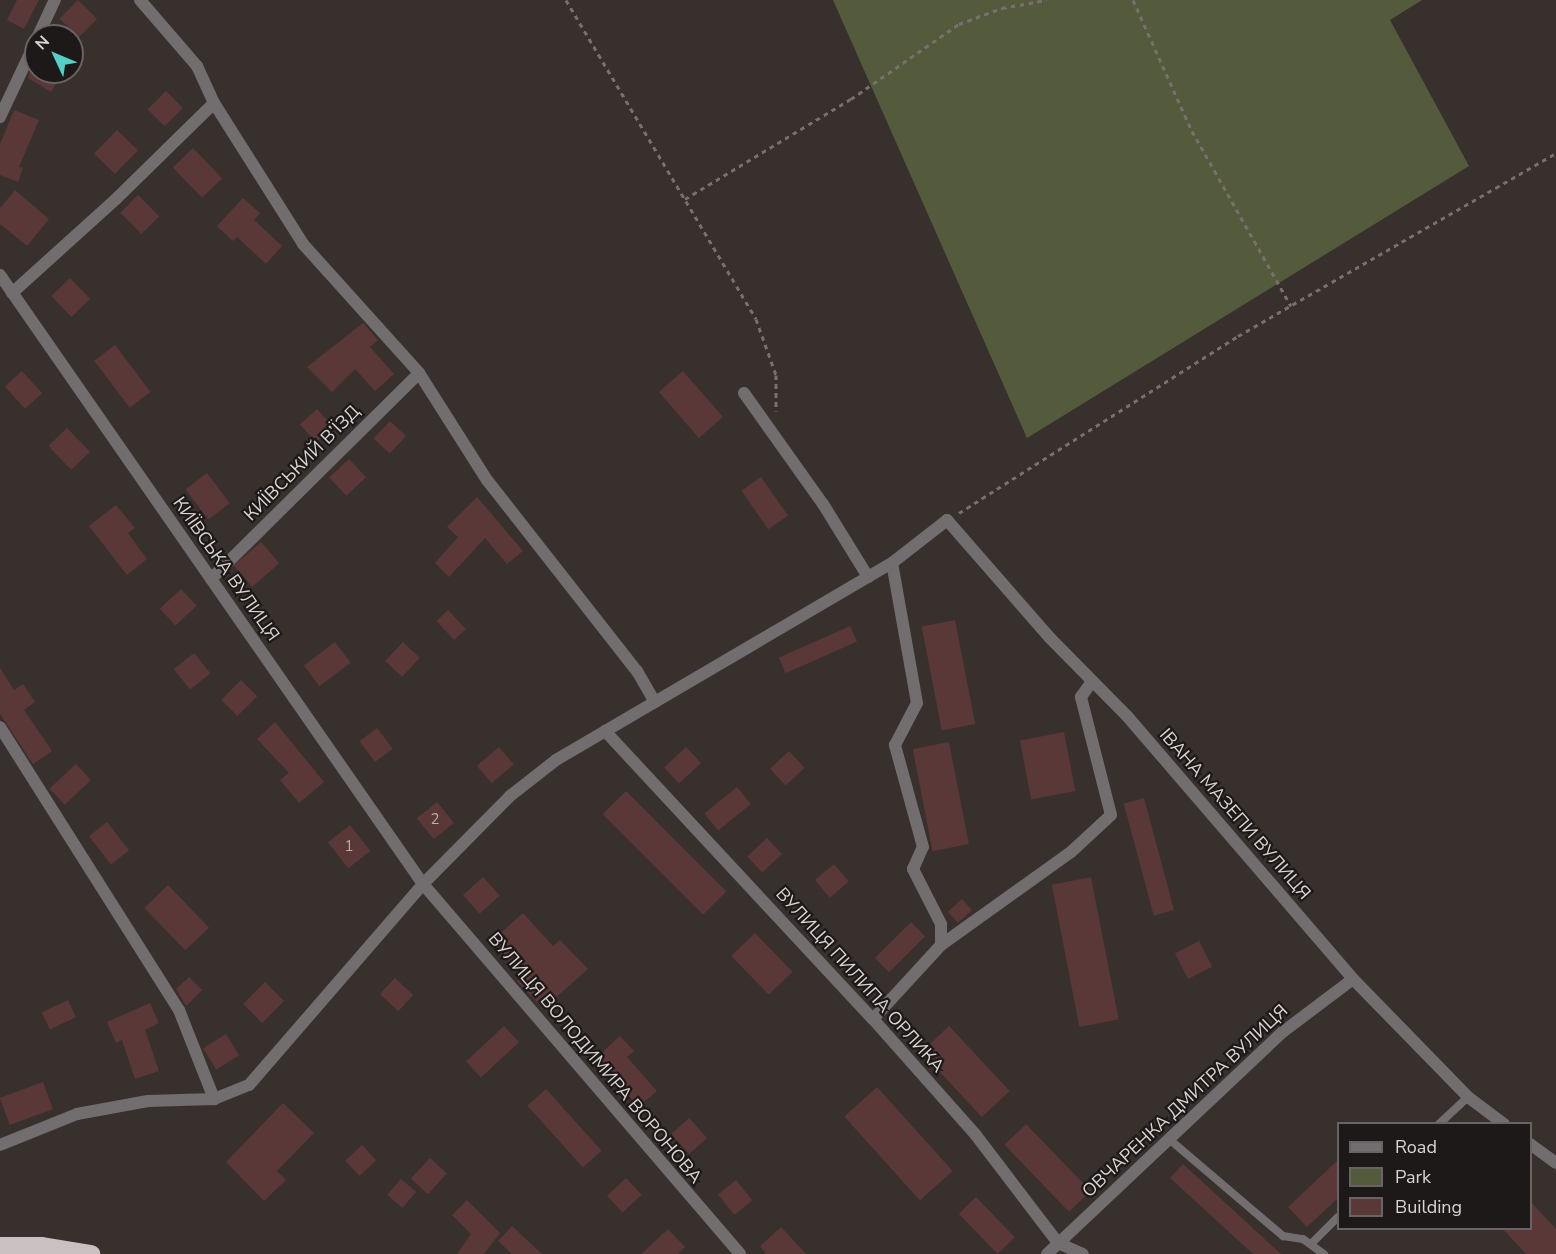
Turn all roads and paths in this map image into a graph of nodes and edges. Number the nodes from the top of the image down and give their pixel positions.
1 (55, 0) edge
2 (140, 0) edge
3 (566, 0) edge
4 (1046, 0) edge
5 (1133, 0) edge
6 (1036, 1) edge
7 (44, 24) edge
8 (24, 66) edge
9 (214, 103) junction
10 (0, 117) edge
11 (1556, 153) edge
12 (685, 199) junction
13 (0, 275) edge
14 (12, 293) junction
15 (1291, 306) junction
16 (419, 373) junction
17 (744, 393) dead end
18 (777, 439) junction
19 (946, 520) junction
20 (892, 563) junction
21 (868, 577) junction
22 (211, 579) junction
23 (1092, 681) junction
24 (655, 702) junction
25 (0, 727) edge
26 (605, 731) junction
27 (423, 884) junction
28 (941, 945) junction
29 (1353, 979) junction
30 (873, 1019) junction
31 (1468, 1097) junction
32 (214, 1100) junction
33 (1441, 1122) edge
34 (1501, 1122) edge
35 (1169, 1139) junction
36 (0, 1144) edge
37 (1532, 1145) edge
38 (1556, 1163) edge
39 (1337, 1218) edge
40 (1058, 1243) junction
41 (1311, 1245) junction
42 (0, 1246) edge
43 (91, 1254) edge
44 (740, 1254) edge
45 (1047, 1254) edge
46 (1083, 1254) edge
47 (1324, 1254) edge

1 - 7 street
2 - 9 street
3 - 12 path
4 - 6 path
5 - 15 path
6 - 12 path
8 - 10 street
9 - 14 street
9 - 16 street
11 - 15 path
12 - 18 path
13 - 14 street, КИЇВСЬКА ВУЛИЦЯ
14 - 22 street, КИЇВСЬКА ВУЛИЦЯ
15 - 19 path
16 - 22 street, КИЇВСЬКИЙ В’ЇЗД
16 - 24 street
17 - 18 street
18 - 21 street
19 - 20 street
19 - 23 street, ІВАНА МАЗЕПИ ВУЛИЦЯ
20 - 21 street
20 - 28 street
21 - 24 street
22 - 27 street, КИЇВСЬКА ВУЛИЦЯ
23 - 28 street
23 - 29 street, ІВАНА МАЗЕПИ ВУЛИЦЯ
24 - 26 street
25 - 32 street
26 - 27 street
26 - 30 street, ВУЛИЦЯ ПИЛИПА ОРЛИКА
27 - 32 street
27 - 44 street, ВУЛИЦЯ ВОЛОДИМИРА ВОРОНОВА
28 - 30 street
29 - 31 street, ІВАНА МАЗЕПИ ВУЛИЦЯ
29 - 35 street, ОВЧАРЕНКА ДМИТРА ВУЛИЦЯ
30 - 40 street, ВУЛИЦЯ ПИЛИПА ОРЛИКА
31 - 33 lane
31 - 34 street, ІВАНА МАЗЕПИ ВУЛИЦЯ
32 - 36 street
35 - 40 street, ОВЧАРЕНКА ДМИТРА ВУЛИЦЯ
35 - 41 lane
37 - 38 street
39 - 41 lane
40 - 45 street, ОВЧАРЕНКА ДМИТРА ВУЛИЦЯ
40 - 46 street, ВУЛИЦЯ ПИЛИПА ОРЛИКА
41 - 47 lane
42 - 43 highway

